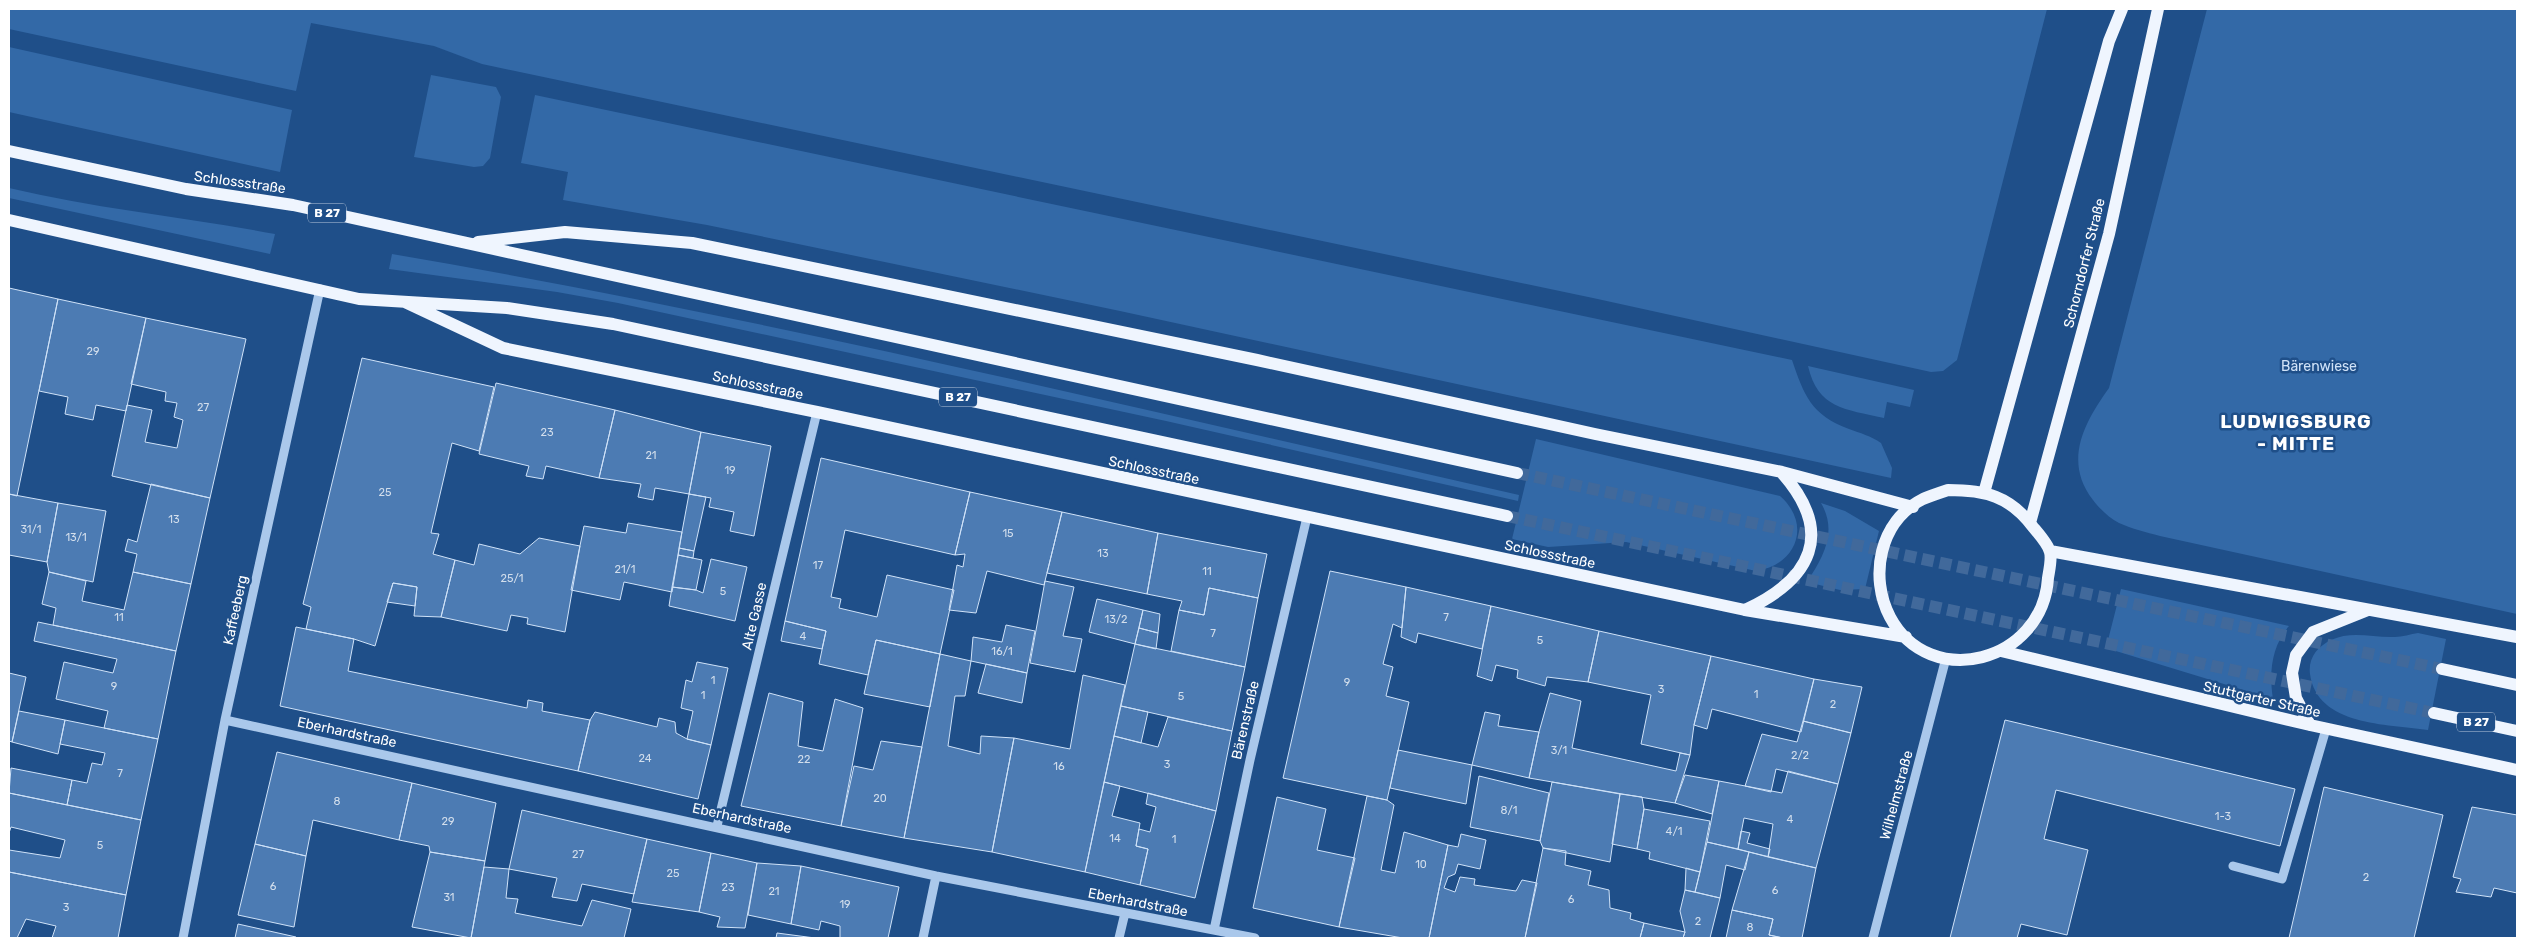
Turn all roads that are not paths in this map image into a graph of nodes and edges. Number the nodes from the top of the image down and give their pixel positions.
1 (2122, 9) edge
2 (2158, 9) edge
3 (9, 151) edge
4 (9, 220) edge
5 (468, 243) junction
6 (320, 289) junction
7 (405, 302) junction
8 (817, 412) junction
9 (1782, 472) junction
10 (1517, 473) tunnel mouth
11 (1984, 493) junction
12 (1913, 507) junction
13 (1507, 516) tunnel mouth
14 (1307, 517) junction
15 (2030, 523) junction
16 (2050, 551) junction
17 (2369, 609) junction
18 (1745, 610) junction
19 (1906, 637) junction
20 (2517, 637) edge
21 (2001, 652) junction
22 (1946, 658) junction
23 (2442, 669) tunnel mouth
24 (2517, 685) edge
25 (2434, 713) tunnel mouth
26 (225, 720) junction
27 (2310, 725) junction
28 (2326, 729) junction
29 (2517, 731) edge
30 (2517, 770) edge
31 (717, 826) junction
32 (2233, 866) dead end
33 (936, 876) junction
34 (1125, 913) junction
35 (1214, 930) junction
36 (183, 938) edge
37 (922, 938) edge
38 (1119, 938) edge
39 (1255, 938) edge
40 (1873, 938) edge

1 - 11 main road
2 - 15 main road, Schorndorfer Straße
3 - 5 main road, Schlossstraße / B 27
4 - 6 main road, Schlossstraße / B 27
5 - 9 main road, Schlossstraße
5 - 10 main road, Schlossstraße / B 27
6 - 7 main road, Schlossstraße / B 27
6 - 26 street, Kaffeeberg
7 - 8 main road, Schlossstraße
7 - 13 main road, Schlossstraße / B 27
8 - 14 main road, Schlossstraße
8 - 31 street, Alte Gasse
9 - 12 main road, Schlossstraße
9 - 18 main road
11 - 12 main road
11 - 15 main road
12 - 19 main road
14 - 18 main road, Schlossstraße
14 - 35 street, Bärenstraße
15 - 16 main road
16 - 17 main road
16 - 21 main road
17 - 20 main road
17 - 27 main road
18 - 19 main road, Schlossstraße
19 - 22 main road
21 - 22 main road
21 - 27 main road, Stuttgarter Straße
22 - 40 street, Wilhelmstraße
23 - 24 main road
25 - 29 main road, B 27
26 - 31 street, Eberhardstraße
26 - 36 street, Kaffeeberg
27 - 28 main road, Stuttgarter Straße
28 - 30 main road, Stuttgarter Straße
28 - 32 street
31 - 33 street, Eberhardstraße
33 - 34 street, Eberhardstraße
33 - 37 street
34 - 35 street, Eberhardstraße
34 - 38 street
35 - 39 street, Eberhardstraße

